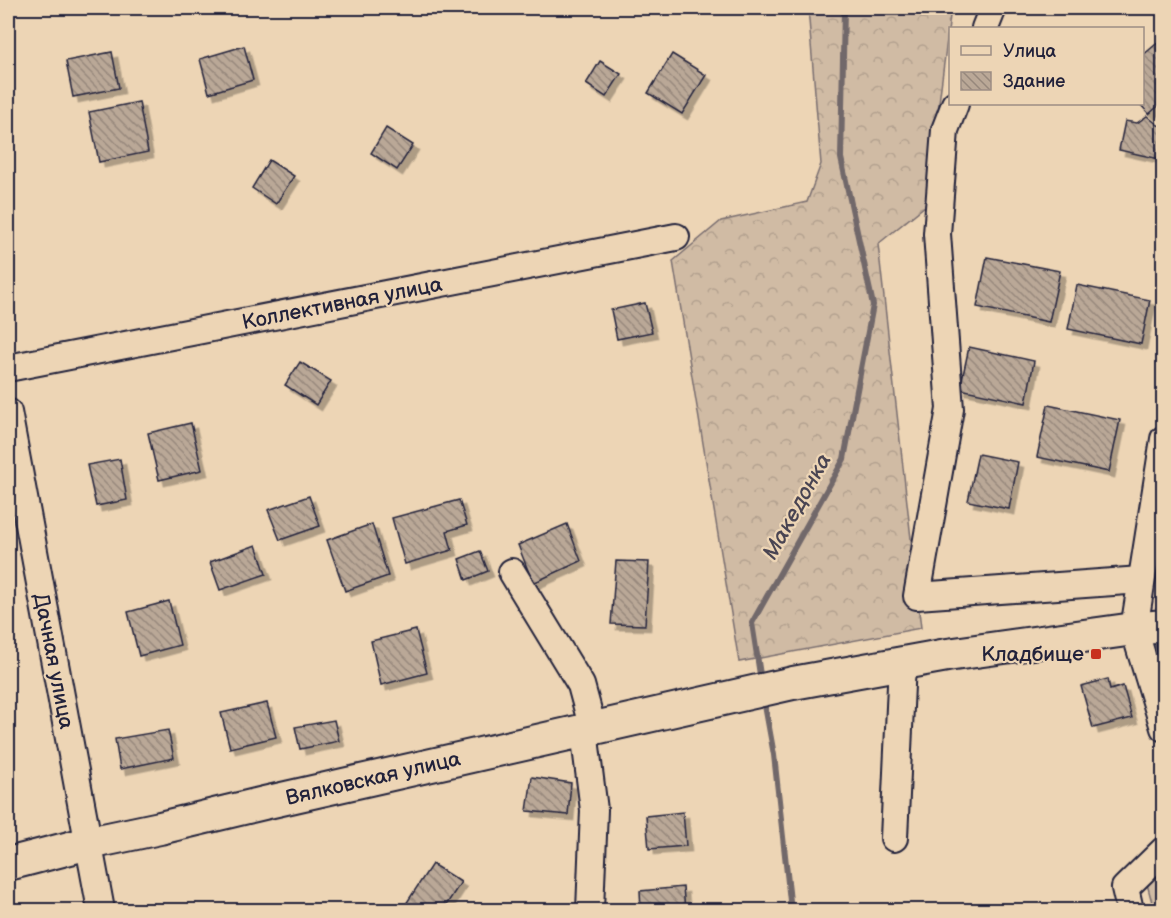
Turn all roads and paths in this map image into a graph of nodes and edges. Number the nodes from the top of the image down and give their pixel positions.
1 (993, 8) edge
2 (985, 27) edge
3 (956, 105) edge
4 (676, 237) dead end
5 (8, 368) edge
6 (8, 412) edge
7 (1164, 439) edge
8 (512, 572) dead end
9 (1141, 580) junction
10 (1149, 627) edge
11 (903, 663) junction
12 (1164, 728) edge
13 (589, 730) junction
14 (894, 838) dead end
15 (89, 843) junction
16 (1164, 850) edge
17 (8, 864) edge
18 (584, 905) edge
19 (101, 910) edge
20 (1130, 910) edge

1 - 2 street
3 - 9 street
4 - 5 street, Коллективная улица
6 - 15 street, Дачная улица
7 - 9 street
8 - 13 street
9 - 10 street
10 - 11 main road, Вялковская улица
10 - 12 street
11 - 13 main road, Вялковская улица
11 - 14 street
13 - 15 main road, Вялковская улица
13 - 18 street
15 - 17 main road, Вялковская улица
15 - 19 street, Дачная улица
16 - 20 street

